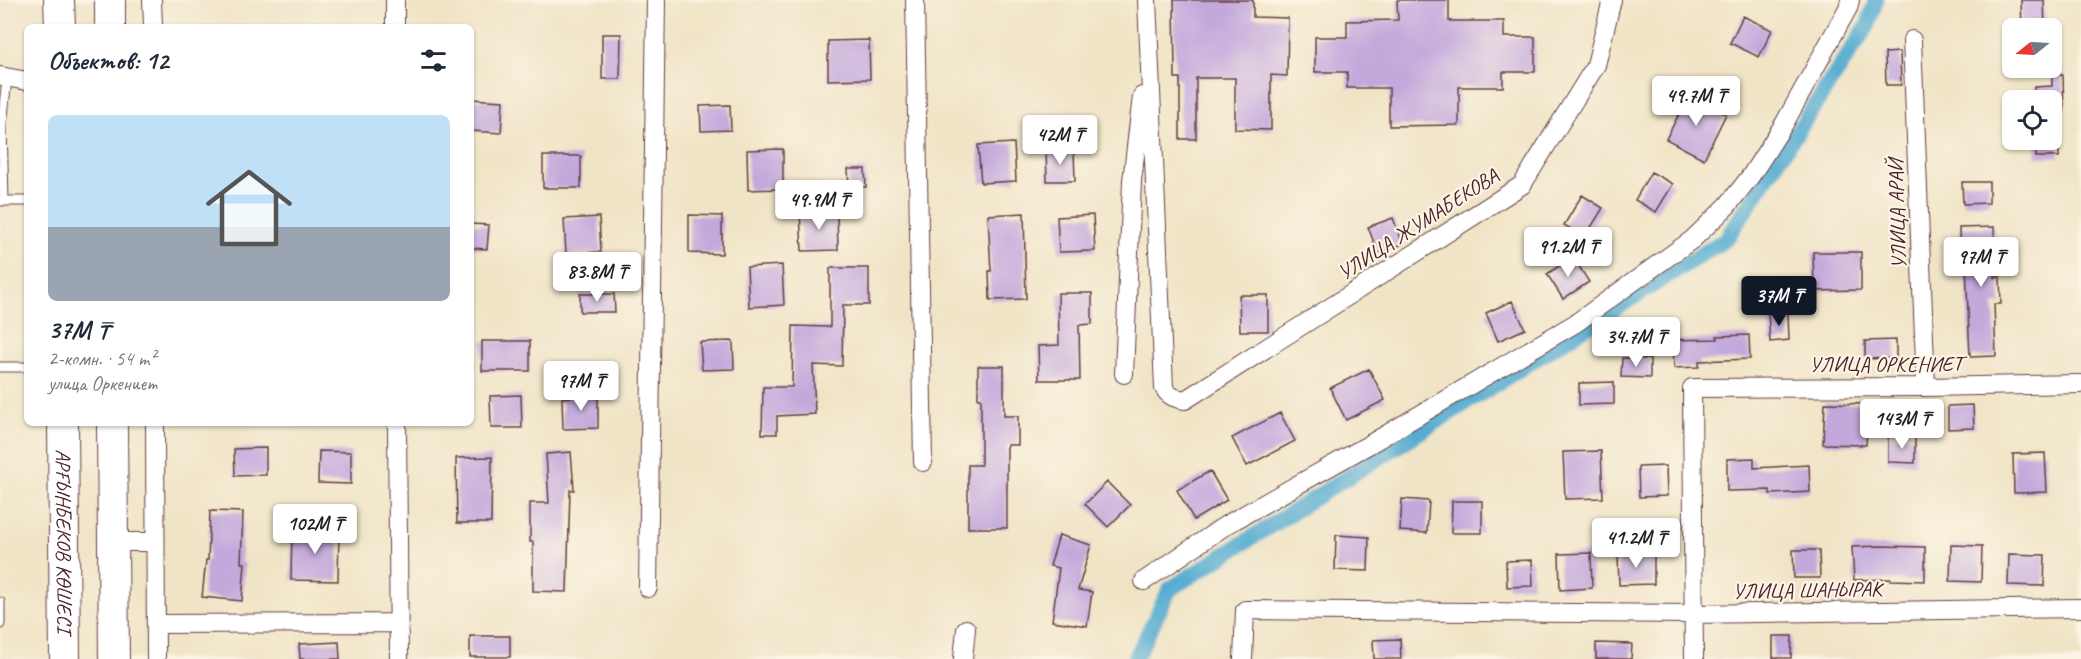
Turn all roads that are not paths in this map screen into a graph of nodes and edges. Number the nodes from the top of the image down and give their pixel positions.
1 (59, 0) edge
2 (110, 0) edge
3 (153, 0) edge
4 (395, 0) edge
5 (656, 0) edge
6 (915, 0) edge
7 (1146, 0) edge
8 (1612, 0) edge
9 (1850, 0) edge
10 (60, 24) edge
11 (110, 24) edge
12 (153, 24) edge
13 (395, 24) edge
14 (1912, 40) dead end
15 (1148, 43) junction
16 (4, 77) edge
17 (24, 80) edge
18 (2, 201) edge
19 (24, 201) edge
20 (0, 367) edge
21 (24, 367) edge
22 (1124, 374) dead end
23 (2081, 384) edge
24 (1926, 387) junction
25 (63, 426) edge
26 (112, 426) edge
27 (155, 426) edge
28 (397, 426) edge
29 (923, 462) dead end
30 (113, 542) junction
31 (155, 542) junction
32 (1144, 582) dead end
33 (648, 588) dead end
34 (0, 602) edge
35 (2081, 608) edge
36 (1694, 614) junction
37 (398, 623) junction
38 (0, 624) edge
39 (156, 624) junction
40 (966, 629) dead end
41 (65, 659) edge
42 (114, 659) edge
43 (156, 659) edge
44 (399, 659) edge
45 (963, 659) edge
46 (1243, 659) edge
47 (1694, 659) edge

1 - 10 main road
2 - 11 main road
3 - 12 street
4 - 13 street
5 - 33 street
6 - 29 street
7 - 15 street
8 - 15 street, УЛИЦА ЖУМАБЕКОВА
9 - 32 street
14 - 24 street, УЛИЦА АРАЙ
15 - 22 street
16 - 17 street
16 - 18 lane
18 - 19 lane
20 - 21 lane
23 - 24 street, УЛИЦА ОРКЕНИЕТ
24 - 36 street, УЛИЦА ОРКЕНИЕТ
25 - 41 main road, АРҒЫНБЕКОВ КӨШЕСІ
26 - 30 main road
27 - 31 street
28 - 37 street
30 - 31 street
30 - 42 main road
31 - 39 street
34 - 38 lane
35 - 36 street, УЛИЦА ШАНЫРАК
36 - 46 street, УЛИЦА ШАНЫРАК
36 - 47 street
37 - 39 street
37 - 44 street
39 - 43 street
40 - 45 street

